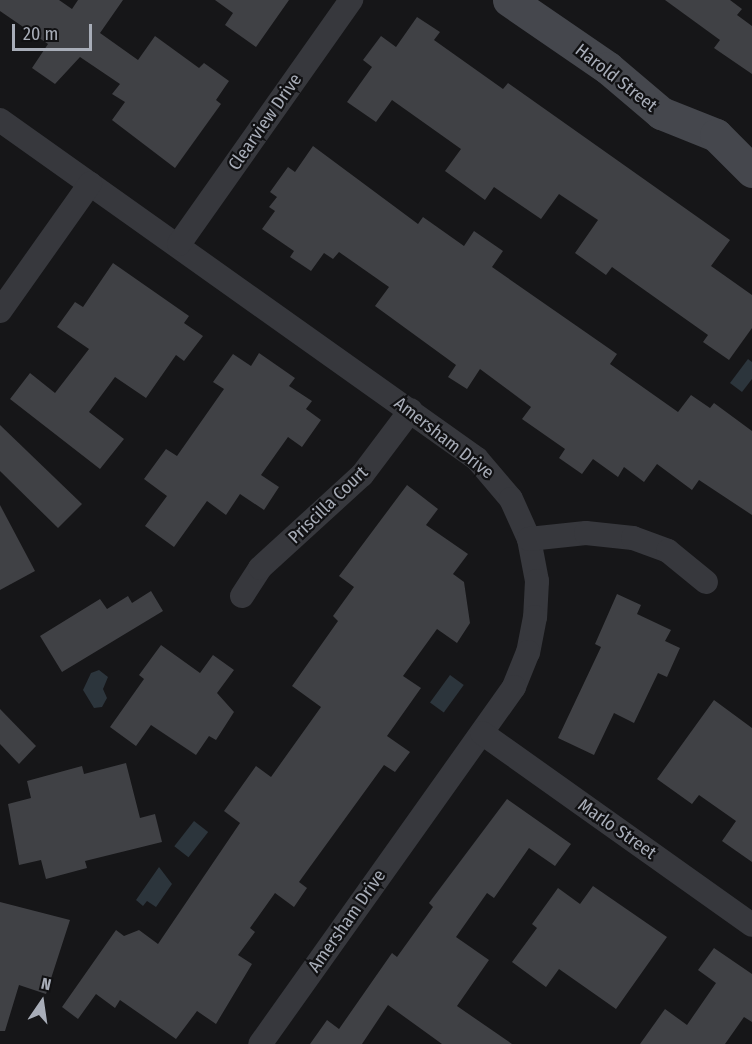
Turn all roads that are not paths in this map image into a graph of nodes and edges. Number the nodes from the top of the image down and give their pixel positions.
1 (351, 0) edge
2 (509, 0) edge
3 (0, 120) edge
4 (752, 171) edge
5 (90, 184) junction
6 (179, 244) junction
7 (0, 310) edge
8 (411, 410) junction
9 (530, 539) junction
10 (706, 582) dead end
11 (242, 596) dead end
12 (482, 733) junction
13 (752, 925) edge
14 (260, 1044) edge

1 - 6 street, Clearview Drive
2 - 4 street, Harold Street
3 - 5 street, Amersham Drive
5 - 6 street, Amersham Drive
5 - 7 street
6 - 8 street, Amersham Drive
8 - 9 street, Amersham Drive
8 - 11 street, Priscilla Court
9 - 10 street
9 - 12 street, Amersham Drive
12 - 13 street, Marlo Street
12 - 14 street, Amersham Drive

